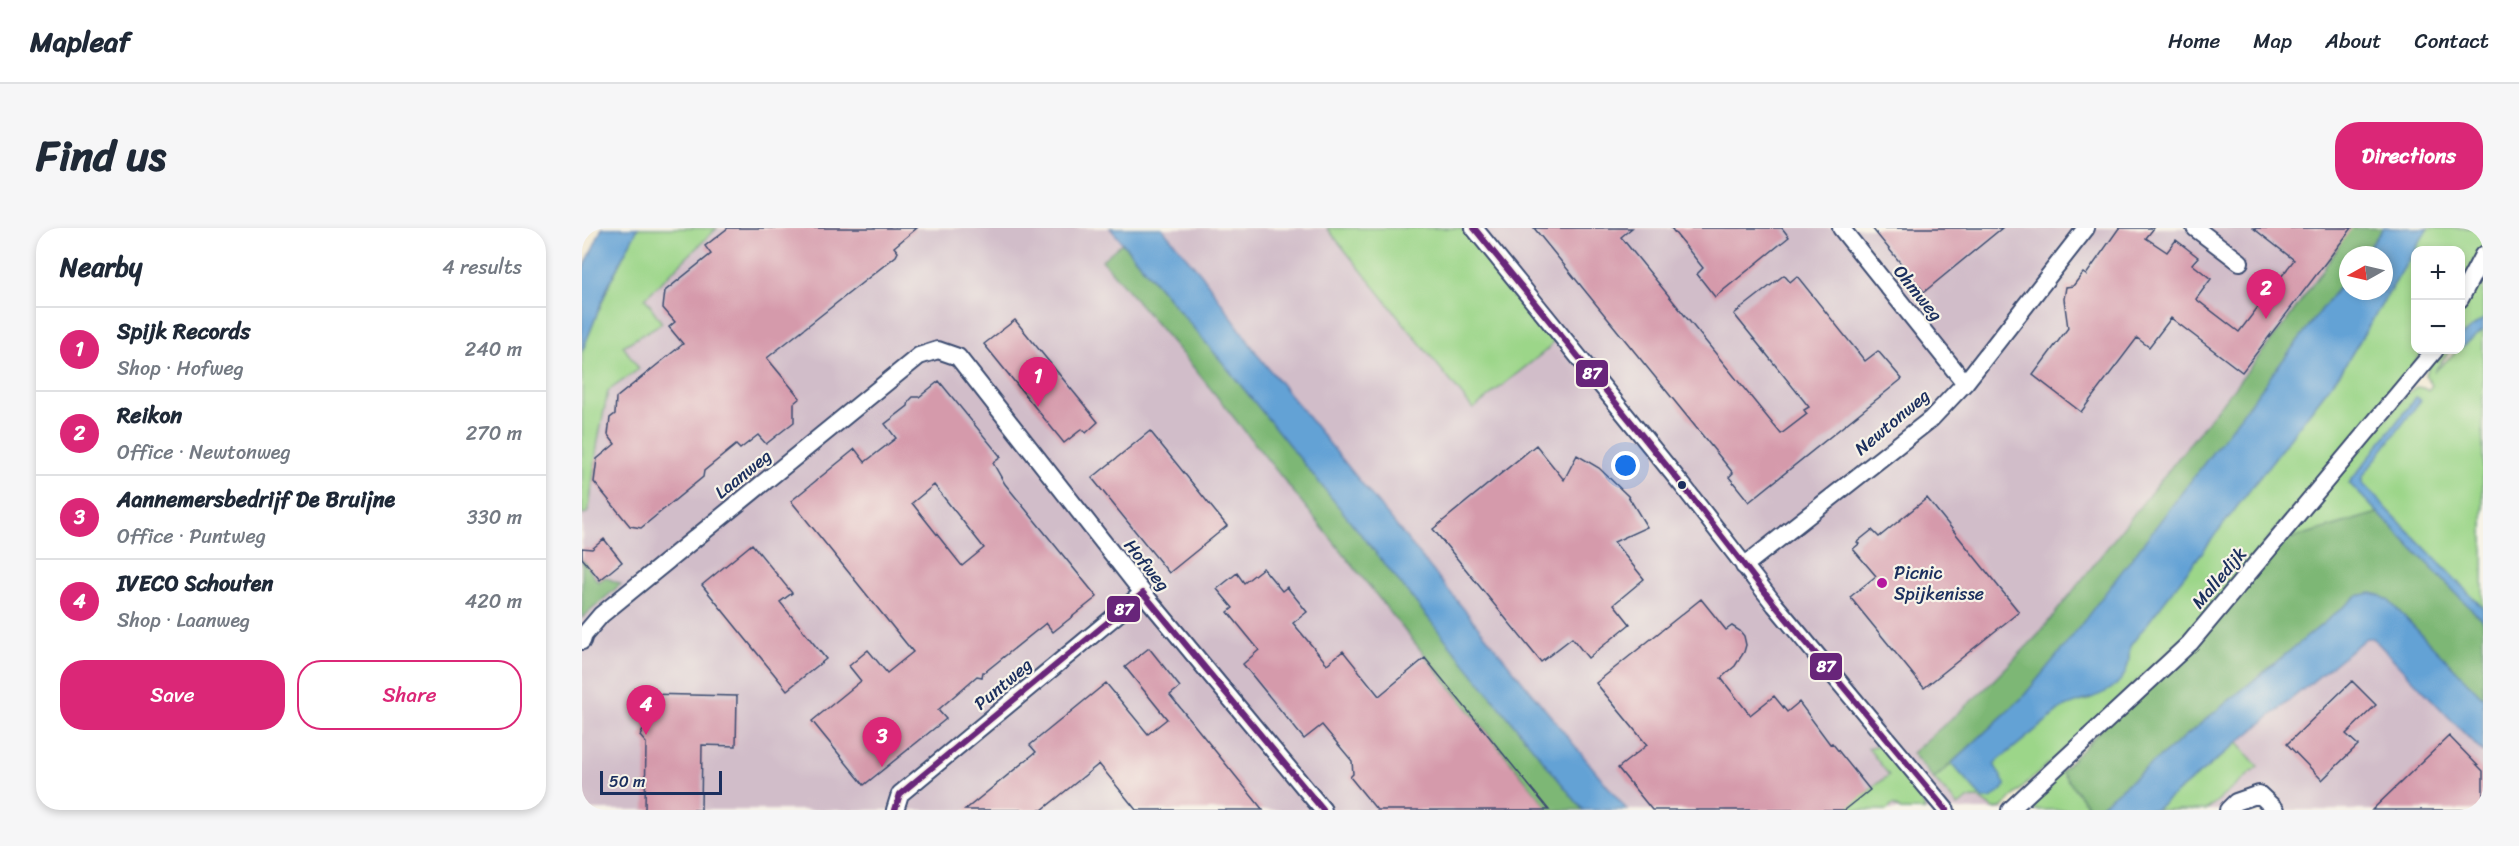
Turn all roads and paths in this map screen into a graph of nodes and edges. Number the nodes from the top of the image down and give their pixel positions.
1 (1474, 228) edge
2 (1840, 228) edge
3 (2086, 228) edge
4 (2195, 228) edge
5 (2483, 255) edge
6 (2240, 262) dead end
7 (2465, 289) edge
8 (938, 350) joint
9 (2432, 354) edge
10 (1965, 383) junction
11 (1744, 566) junction
12 (1143, 593) junction
13 (582, 641) edge
14 (895, 810) edge
15 (1323, 810) edge
16 (1946, 810) edge
17 (2010, 810) edge
18 (2228, 810) edge
19 (2276, 810) edge

1 - 11 street
2 - 10 street, Ohmweg
3 - 10 street, Newtonweg
4 - 6 street
5 - 7 street
8 - 12 street, Hofweg
8 - 13 street, Laanweg
9 - 17 street, Malledijk
10 - 11 street, Newtonweg
11 - 16 street
12 - 14 street, Puntweg
12 - 15 street, Hofweg
18 - 19 street

